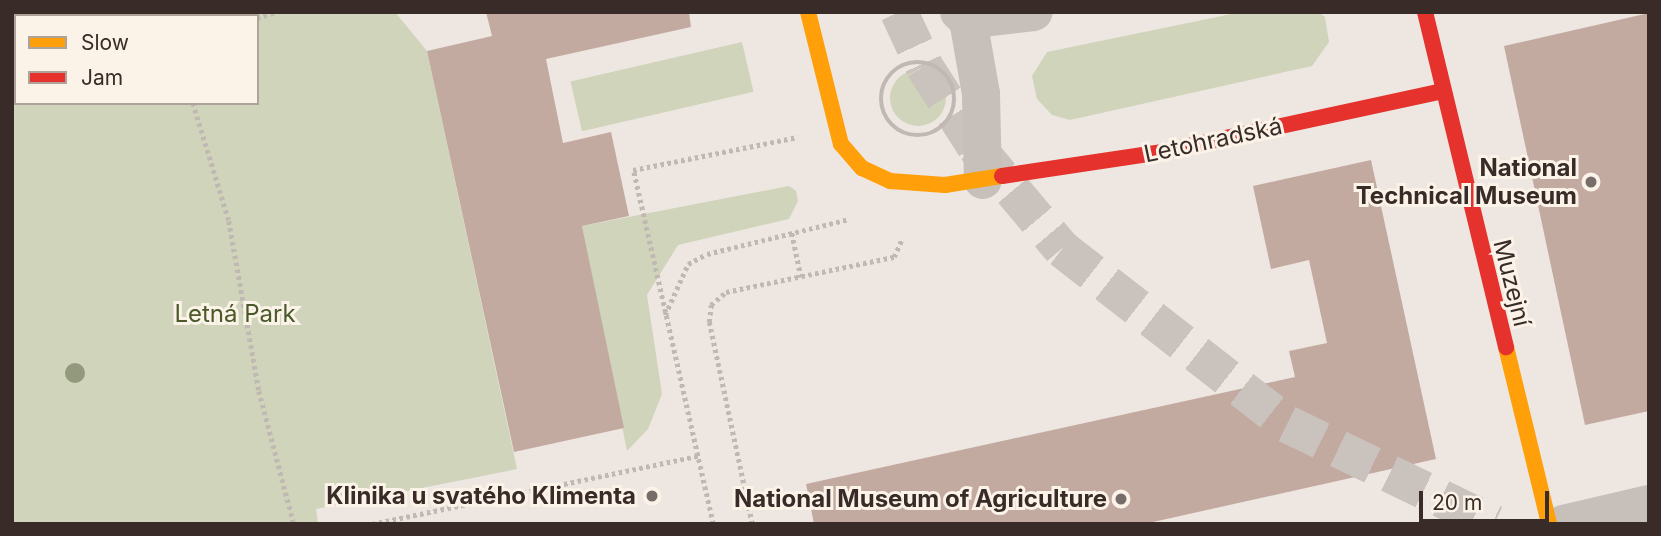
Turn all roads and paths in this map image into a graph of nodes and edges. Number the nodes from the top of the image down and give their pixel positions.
1 (808, 12) edge
2 (1034, 12) edge
3 (1425, 12) edge
4 (964, 16) edge
5 (1441, 91) junction
6 (194, 105) edge
7 (884, 115) junction
8 (834, 129) junction
9 (983, 180) junction
10 (849, 219) dead end
11 (792, 233) junction
12 (902, 239) dead end
13 (800, 277) junction
14 (665, 315) junction
15 (698, 456) junction
16 (1649, 504) edge
17 (294, 524) edge
18 (372, 524) edge
19 (713, 524) edge
20 (752, 524) edge
21 (1549, 524) edge
22 (1563, 524) edge

1 - 8 street
2 - 4 street
3 - 5 street, Muzejní
4 - 9 street
5 - 9 street, Letohradská
5 - 21 street, Muzejní
6 - 17 path
7 - 7 path
7 - 8 path
8 - 9 street, Letohradská
8 - 14 path
10 - 11 path
11 - 13 path
11 - 14 path
12 - 13 path
13 - 20 path
14 - 15 path
15 - 18 path
15 - 19 path
16 - 22 street

